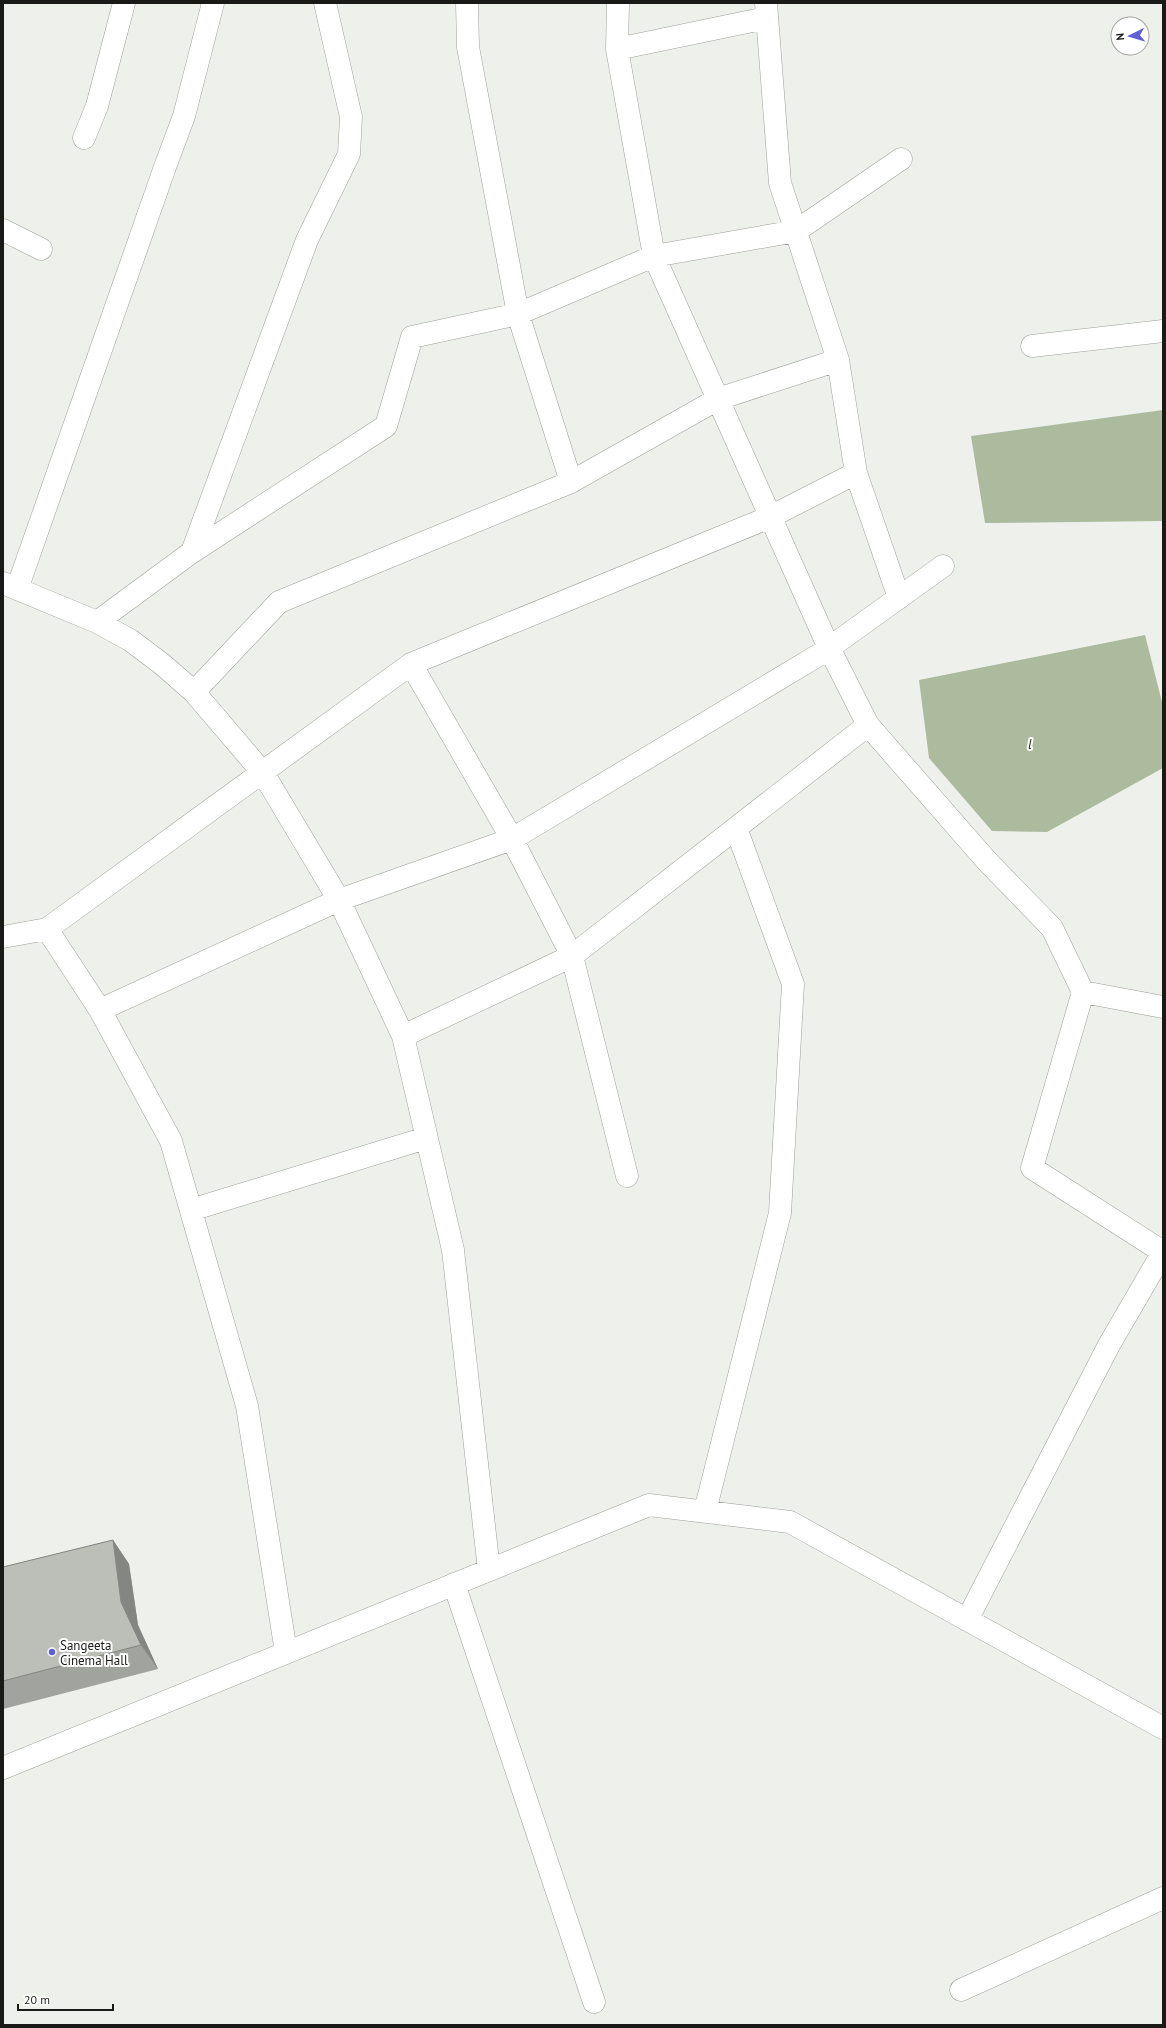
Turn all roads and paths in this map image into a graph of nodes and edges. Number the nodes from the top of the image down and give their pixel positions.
1 (124, 3) edge
2 (213, 3) edge
3 (325, 3) edge
4 (467, 3) edge
5 (618, 3) edge
6 (766, 11) edge
7 (617, 49) junction
8 (84, 138) dead end
9 (901, 159) dead end
10 (3, 230) edge
11 (796, 232) junction
12 (41, 250) dead end
13 (654, 256) junction
14 (518, 314) junction
15 (1163, 331) edge
16 (1032, 346) dead end
17 (838, 360) junction
18 (718, 399) junction
19 (856, 473) junction
20 (571, 482) junction
21 (770, 517) junction
22 (192, 552) junction
23 (943, 566) dead end
24 (10, 586) edge
25 (899, 598) junction
26 (97, 622) junction
27 (829, 648) junction
28 (411, 664) junction
29 (194, 692) junction
30 (868, 725) junction
31 (263, 773) junction
32 (736, 828) junction
33 (512, 839) junction
34 (339, 900) junction
35 (47, 929) junction
36 (3, 937) edge
37 (572, 956) junction
38 (1083, 992) junction
39 (1163, 1007) edge
40 (100, 1010) junction
41 (403, 1036) junction
42 (426, 1138) junction
43 (627, 1176) dead end
44 (191, 1210) junction
45 (705, 1512) junction
46 (489, 1570) junction
47 (454, 1584) junction
48 (968, 1620) junction
49 (286, 1652) junction
50 (1163, 1728) edge
51 (3, 1768) edge
52 (1163, 1898) edge
53 (961, 1990) dead end
54 (594, 2002) dead end

1 - 8 street
2 - 24 street
3 - 22 street
4 - 14 street
5 - 7 street
6 - 7 street
6 - 11 street
7 - 13 street
9 - 11 street
10 - 12 street
11 - 13 street
11 - 17 street
13 - 14 street
13 - 18 street
14 - 20 street
14 - 22 street
15 - 16 street
17 - 18 street
17 - 19 street
18 - 20 street
18 - 21 street
19 - 21 street
19 - 25 street
20 - 29 street
21 - 27 street
21 - 28 street
22 - 26 street
23 - 25 street
24 - 26 street
25 - 27 street
26 - 29 street
27 - 30 street
27 - 33 street
28 - 31 street
28 - 33 street
29 - 31 street
30 - 32 street
30 - 38 street
31 - 34 street
31 - 35 street
32 - 37 street
32 - 45 street
33 - 34 street
33 - 37 street
34 - 40 street
34 - 41 street
35 - 36 street
35 - 40 street
37 - 41 street
37 - 43 street
38 - 39 street
38 - 48 street
40 - 44 street
41 - 42 street
42 - 44 street
42 - 46 street
44 - 49 street
45 - 46 street
45 - 48 street
46 - 47 street
47 - 49 street
47 - 54 street
48 - 50 street
49 - 51 street
52 - 53 street

